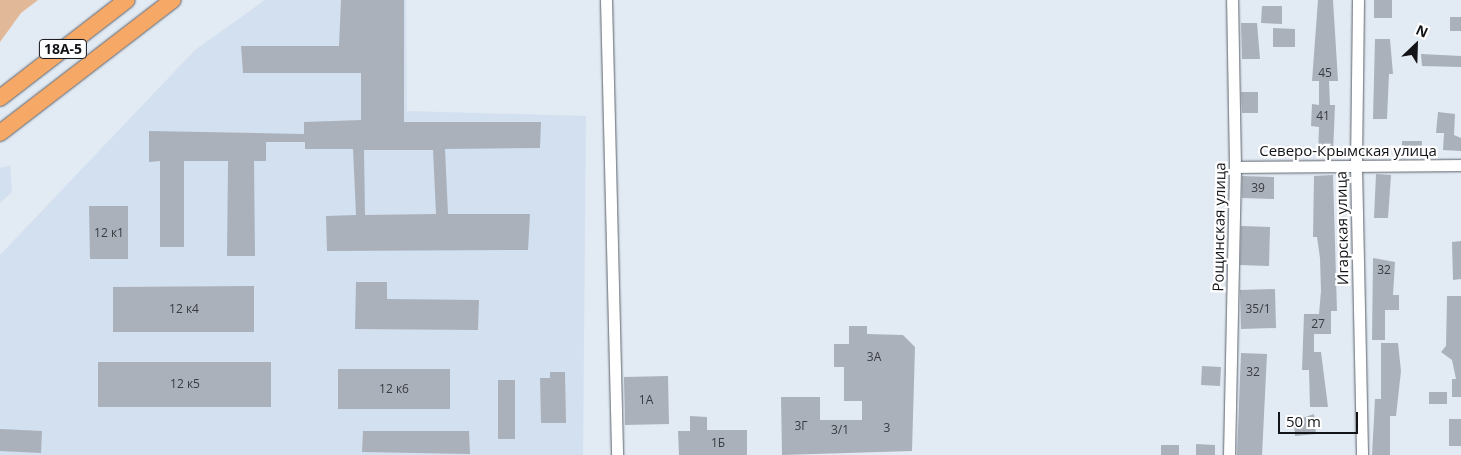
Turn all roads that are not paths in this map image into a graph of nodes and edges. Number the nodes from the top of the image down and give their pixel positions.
1 (127, 0) edge
2 (173, 0) edge
3 (606, 0) edge
4 (1232, 0) edge
5 (1358, 0) edge
6 (0, 98) edge
7 (0, 133) edge
8 (1461, 165) edge
9 (1356, 166) junction
10 (1235, 167) junction
11 (617, 455) edge
12 (1229, 455) edge
13 (1362, 455) edge

1 - 6 highway, 18А-5
2 - 7 highway, 18А-5
3 - 11 street
4 - 10 street, Рощинская улица
5 - 9 street, Игарская улица
8 - 9 street, Северо-Крымская улица
9 - 10 street, Северо-Крымская улица
9 - 13 street, Игарская улица
10 - 12 street, Рощинская улица

